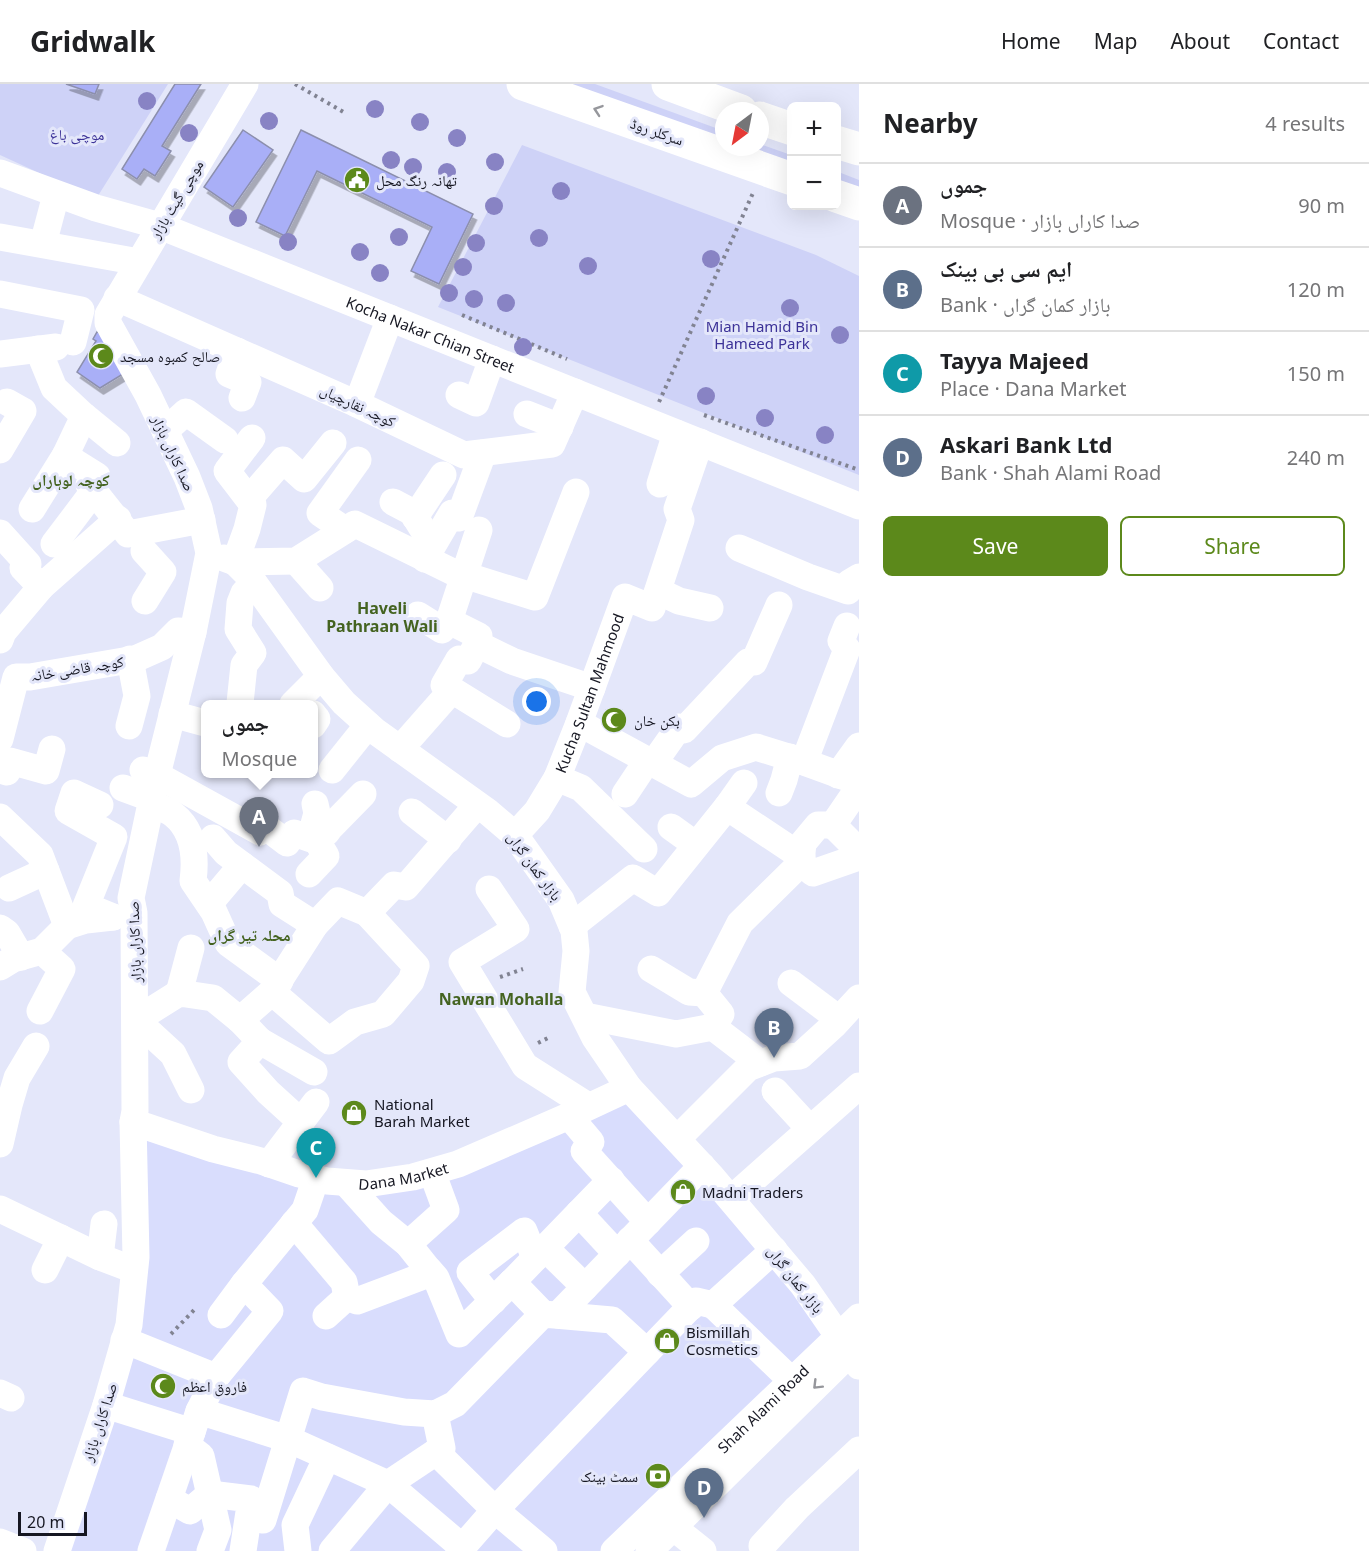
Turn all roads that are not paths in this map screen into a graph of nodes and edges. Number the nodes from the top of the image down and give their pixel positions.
1 (245, 84) edge
2 (523, 84) edge
3 (668, 84) edge
4 (717, 102) edge
5 (769, 121) edge
6 (787, 127) edge
7 (841, 143) edge
8 (859, 149) edge
9 (0, 173) edge
10 (787, 177) edge
11 (56, 195) junction
12 (841, 197) edge
13 (859, 204) edge
14 (160, 226) junction
15 (0, 237) edge
16 (43, 244) junction
17 (139, 262) junction
18 (0, 294) edge
19 (111, 312) junction
20 (390, 318) junction
21 (73, 342) junction
22 (38, 349) junction
23 (237, 351) junction
24 (0, 354) edge
25 (492, 359) junction
26 (54, 388) junction
27 (574, 392) junction
28 (459, 395) dead end
29 (242, 398) dead end
30 (4, 403) edge
31 (357, 404) junction
32 (528, 414) dead end
33 (84, 416) junction
34 (560, 427) junction
35 (165, 431) junction
36 (688, 437) junction
37 (252, 438) dead end
38 (225, 440) dead end
39 (333, 443) dead end
40 (0, 450) edge
41 (483, 453) junction
42 (358, 460) dead end
43 (83, 475) junction
44 (443, 475) dead end
45 (660, 484) dead end
46 (576, 492) dead end
47 (249, 499) junction
48 (393, 502) dead end
49 (859, 506) edge
50 (32, 509) dead end
51 (415, 517) junction
52 (201, 520) junction
53 (345, 530) junction
54 (479, 530) dead end
55 (0, 534) edge
56 (130, 542) junction
57 (54, 544) dead end
58 (739, 548) dead end
59 (430, 550) junction
60 (209, 553) junction
61 (296, 561) junction
62 (235, 562) junction
63 (465, 575) junction
64 (254, 583) junction
65 (41, 587) junction
66 (320, 588) dead end
67 (658, 591) junction
68 (145, 601) dead end
69 (849, 601) edge
70 (778, 605) dead end
71 (710, 608) dead end
72 (418, 615) dead end
73 (449, 621) junction
74 (4, 626) edge
75 (193, 632) junction
76 (477, 644) junction
77 (130, 659) junction
78 (321, 676) junction
79 (592, 688) junction
80 (452, 690) junction
81 (240, 700) edge
82 (306, 700) edge
83 (172, 714) junction
84 (201, 722) edge
85 (579, 723) junction
86 (507, 724) dead end
87 (368, 725) junction
88 (129, 726) dead end
89 (1, 734) edge
90 (859, 746) edge
91 (52, 748) dead end
92 (400, 749) junction
93 (797, 759) junction
94 (650, 763) junction
95 (0, 770) edge
96 (332, 770) dead end
97 (557, 778) junction
98 (744, 783) dead end
99 (151, 787) junction
100 (123, 788) dead end
101 (854, 788) edge
102 (779, 793) dead end
103 (363, 794) dead end
104 (625, 794) dead end
105 (315, 804) dead end
106 (100, 805) dead end
107 (477, 805) junction
108 (727, 807) junction
109 (412, 812) dead end
110 (0, 817) edge
111 (833, 825) junction
112 (671, 827) dead end
113 (515, 835) junction
114 (322, 836) junction
115 (213, 838) dead end
116 (448, 840) junction
117 (696, 845) junction
118 (644, 849) dead end
119 (859, 851) edge
120 (859, 857) edge
121 (801, 860) junction
122 (242, 866) junction
123 (46, 871) junction
124 (309, 874) junction
125 (9, 888) dead end
126 (489, 889) dead end
127 (280, 893) junction
128 (338, 901) junction
129 (209, 904) junction
130 (367, 913) junction
131 (124, 915) junction
132 (315, 925) junction
133 (67, 926) junction
134 (572, 926) junction
135 (0, 928) edge
136 (191, 948) dead end
137 (21, 958) edge
138 (651, 969) dead end
139 (791, 983) dead end
140 (276, 987) junction
141 (697, 992) junction
142 (179, 993) junction
143 (859, 998) edge
144 (40, 1011) dead end
145 (585, 1016) junction
146 (839, 1019) junction
147 (136, 1020) junction
148 (240, 1020) junction
149 (706, 1024) junction
150 (314, 1028) junction
151 (260, 1041) junction
152 (36, 1046) dead end
153 (290, 1057) junction
154 (760, 1063) junction
155 (859, 1086) edge
156 (629, 1088) junction
157 (191, 1090) dead end
158 (775, 1091) dead end
159 (302, 1098) junction
160 (579, 1111) junction
161 (133, 1122) junction
162 (810, 1129) junction
163 (677, 1139) junction
164 (0, 1144) edge
165 (269, 1164) junction
166 (702, 1166) junction
167 (432, 1172) junction
168 (316, 1178) junction
169 (610, 1180) junction
170 (346, 1183) junction
171 (731, 1199) junction
172 (579, 1213) junction
173 (8, 1221) edge
174 (294, 1223) junction
175 (104, 1224) dead end
176 (61, 1238) junction
177 (632, 1239) junction
178 (696, 1241) dead end
179 (408, 1244) junction
180 (774, 1250) junction
181 (540, 1253) junction
182 (100, 1257) junction
183 (45, 1270) dead end
184 (134, 1270) junction
185 (429, 1270) junction
186 (660, 1274) junction
187 (512, 1282) junction
188 (585, 1287) junction
189 (347, 1297) junction
190 (493, 1301) junction
191 (700, 1304) junction
192 (550, 1314) junction
193 (326, 1316) dead end
194 (859, 1317) edge
195 (124, 1340) junction
196 (852, 1349) edge
197 (647, 1352) junction
198 (216, 1377) junction
199 (792, 1380) junction
200 (106, 1405) junction
201 (435, 1414) junction
202 (193, 1429) junction
203 (288, 1439) junction
204 (859, 1450) edge
205 (436, 1452) junction
206 (327, 1456) junction
207 (388, 1484) junction
208 (210, 1494) junction
209 (169, 1499) junction
210 (495, 1510) junction
211 (263, 1520) dead end
212 (664, 1520) junction
213 (0, 1542) edge
214 (762, 1546) dead end
215 (461, 1549) edge
216 (23, 1551) edge
217 (57, 1551) edge
218 (151, 1551) edge
219 (210, 1551) edge
220 (243, 1551) edge
221 (298, 1551) edge
222 (332, 1551) edge
223 (544, 1551) edge
224 (614, 1551) edge
225 (649, 1551) edge
226 (703, 1551) edge

1 - 14 street, موچی گیٹ بازار
10 -> 2 main road, سرکلر روڈ
3 - 4 main road
5 - 6 main road
7 - 8 main road
9 - 11 street, Kocha Nakar Chian Street
11 - 14 street, Kocha Nakar Chian Street
11 - 16 street
12 - 13 main road
14 - 17 street, موچی گیٹ بازار
14 - 20 street, Kocha Nakar Chian Street
15 - 16 street
16 - 17 street
17 - 19 street, موچی گیٹ بازار
18 - 21 street
19 - 21 street
19 - 23 street, کوچہ نقارچیاں
19 - 35 street, صدا کاراں بازار
20 - 25 street, Kocha Nakar Chian Street
20 - 31 street
21 - 22 street
22 - 24 street
22 - 26 street
23 - 29 street
23 - 31 street, کوچہ نقارچیاں
25 - 27 street, Kocha Nakar Chian Street
25 - 28 street
26 - 30 street
26 - 33 street
27 - 34 street, کوچہ نقارچیاں
27 - 36 street, Kocha Nakar Chian Street
30 - 40 street
31 - 41 street, کوچہ نقارچیاں
32 - 34 street
33 - 43 street
33 - 43 street
34 - 41 street, کوچہ نقارچیاں
35 - 38 street
35 - 52 street, صدا کاراں بازار
36 - 45 street
36 - 49 street, Kocha Nakar Chian Street
36 - 67 street
37 - 47 street
39 - 47 street
41 - 59 street
42 - 53 street
43 - 50 street
43 - 56 street
43 - 57 street
44 - 51 street
46 - 63 street
47 - 62 street
48 - 51 street
51 - 59 street
52 - 56 street
52 - 60 street, صدا کاراں بازار
53 - 59 street
53 - 61 street
54 - 63 street
55 - 65 street
56 - 65 street
56 - 68 street
58 - 69 street
59 - 63 street
60 - 62 street
60 - 75 street, صدا کاراں بازار
61 - 62 street
61 - 66 street
62 - 64 street, بازار کمان گراں
63 - 73 street
64 - 78 street, بازار کمان گراں
64 - 81 street
65 - 74 street
67 - 71 street
67 - 79 street, Kucha Sultan Mahmood
69 - 93 street
70 - 94 street
72 - 73 street
73 - 76 street
75 - 77 street, کوچہ قاضی خانہ
75 - 83 street, صدا کاراں بازار
76 - 79 street
76 - 80 street
77 - 88 street
77 - 89 street, کوچہ قاضی خانہ
78 - 82 street
78 - 87 street, بازار کمان گراں
79 - 85 street, Kucha Sultan Mahmood
80 - 86 street
80 - 92 street
83 - 84 street
83 - 99 street, صدا کاراں بازار
85 - 94 street
85 - 97 street, Kucha Sultan Mahmood
87 - 92 street, بازار کمان گراں
87 - 96 street
90 - 101 street
91 - 95 street
92 - 107 street, بازار کمان گراں
93 - 94 street
93 - 101 street
93 - 102 street
94 - 104 street
97 - 113 street, Kucha Sultan Mahmood
97 - 118 street
98 - 108 street
99 - 100 street
99 - 114 street
99 - 129 street
99 - 131 street, صدا کاراں بازار
101 - 111 street
103 - 114 street
105 - 114 street
106 - 131 street
107 - 113 street, بازار کمان گراں
107 - 116 street
108 - 117 street
108 - 121 street
109 - 116 street
110 - 123 street
111 - 119 street
111 - 121 street
112 - 117 street
113 - 134 street, بازار کمان گراں
114 - 124 street
115 - 122 street
116 - 130 street
117 - 134 street
120 - 121 street
121 - 141 street
122 - 127 street
122 - 129 street
123 - 125 street
123 - 133 street
124 - 127 street
124 - 128 street
126 - 160 street
127 - 132 street
128 - 130 street
128 - 132 street
129 - 140 street
130 - 150 street
131 - 133 street
131 - 147 street, صدا کاراں بازار
132 - 140 street
133 - 137 street
134 - 145 street, بازار کمان گراں
135 - 137 street
136 - 142 street
137 - 144 street
138 - 141 street
139 - 146 street
140 - 148 street
140 - 150 street
141 - 149 street
142 - 147 street
142 - 148 street
143 - 146 street
145 - 149 street
145 - 156 street, بازار کمان گراں
146 - 154 street
147 - 157 street
147 - 161 street, صدا کاراں بازار
148 - 151 street
149 - 154 street
150 - 153 street
151 - 153 street
151 - 159 street
152 - 164 street
153 - 159 street
154 - 163 street
155 - 162 street
156 - 160 street, Dana Market
156 - 163 street, بازار کمان گراں
158 - 162 street
159 - 165 street
160 - 167 street, Dana Market
160 - 169 street
161 - 165 street, Dana Market
161 - 184 street, صدا کاراں بازار
162 - 171 street
163 - 166 street, بازار کمان گراں
165 - 168 street, Dana Market
166 - 171 street, بازار کمان گراں
166 - 177 street
167 - 170 street, Dana Market
167 - 179 street
168 - 170 street, Dana Market
168 - 174 street
169 - 172 street
169 - 177 street
170 - 179 street
171 - 180 street, بازار کمان گراں
172 - 177 street
172 - 181 street
173 - 176 street
174 - 189 street
174 - 198 street
175 - 182 street
176 - 182 street
176 - 183 street
177 - 186 street
177 - 188 street
178 - 186 street
179 - 185 street
180 - 191 street
180 - 196 street, بازار کمان گراں
181 - 187 street
181 - 188 street
181 - 190 street
182 - 184 street
184 - 195 street, صدا کاراں بازار
185 - 189 street
185 - 190 street
186 - 191 street
187 - 190 street
187 - 192 street
188 - 192 street
189 - 193 street
191 - 197 street
191 - 199 street
192 - 197 street
192 - 201 street
194 - 196 street, Shah Alami Road
195 - 198 street
195 - 200 street, صدا کاراں بازار
196 - 199 street, Shah Alami Road
196 -> 212 street, Shah Alami Road
197 - 210 street
198 - 202 street
199 - 212 street, Shah Alami Road
200 - 202 street
200 - 217 street, صدا کاراں بازار
201 - 203 street
201 - 205 street
202 - 203 street
202 - 208 street
202 - 209 street
203 - 206 street
203 - 211 street
204 - 214 street
205 - 207 street
205 - 210 street
206 - 207 street
206 - 221 street
207 - 215 street
207 - 222 street
208 - 209 street
208 - 219 street
208 - 220 street
209 - 218 street
210 - 215 street
210 - 223 street
212 - 224 street, Shah Alami Road
212 - 225 street, Shah Alami Road
212 - 226 street
213 - 216 street

